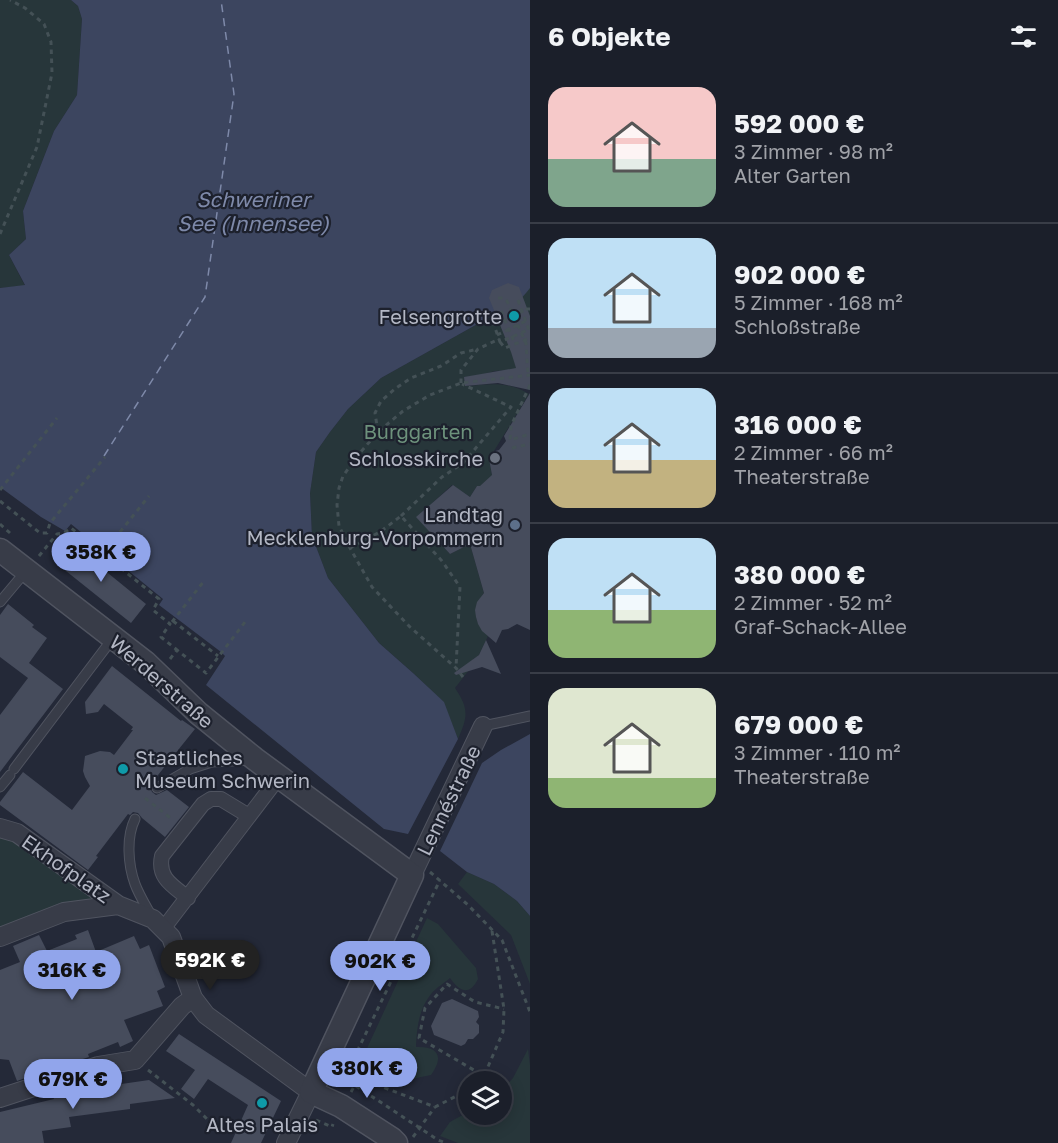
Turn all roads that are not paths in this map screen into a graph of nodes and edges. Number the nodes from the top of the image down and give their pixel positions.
1 (0, 550) edge
2 (32, 563) junction
3 (0, 602) edge
4 (113, 638) junction
5 (530, 716) edge
6 (483, 726) joint
7 (255, 759) junction
8 (279, 777) junction
9 (0, 788) edge
10 (157, 788) dead end
11 (249, 816) junction
12 (135, 819) dead end
13 (0, 828) edge
14 (420, 873) junction
15 (188, 898) junction
16 (118, 905) junction
17 (158, 924) junction
18 (0, 937) edge
19 (193, 998) junction
20 (311, 1092) junction
21 (0, 1098) edge
22 (286, 1143) edge
23 (396, 1143) edge

1 - 2 street, Werderstraße
2 - 3 lane
2 - 4 street, Werderstraße
4 - 7 street, Werderstraße
4 - 9 lane
5 - 6 lane
6 - 14 street, Lennéstraße
7 - 8 street, Werderstraße
7 - 10 lane
8 - 11 street
8 - 14 street, Werderstraße
11 - 15 street
11 - 15 street
12 - 17 lane
13 - 16 street, Ekhofplatz
14 - 20 street
15 - 17 street
16 - 17 street
16 - 18 street, Ekhofplatz
17 - 19 street
19 - 20 street
19 - 21 street
20 - 22 street
20 - 23 street

